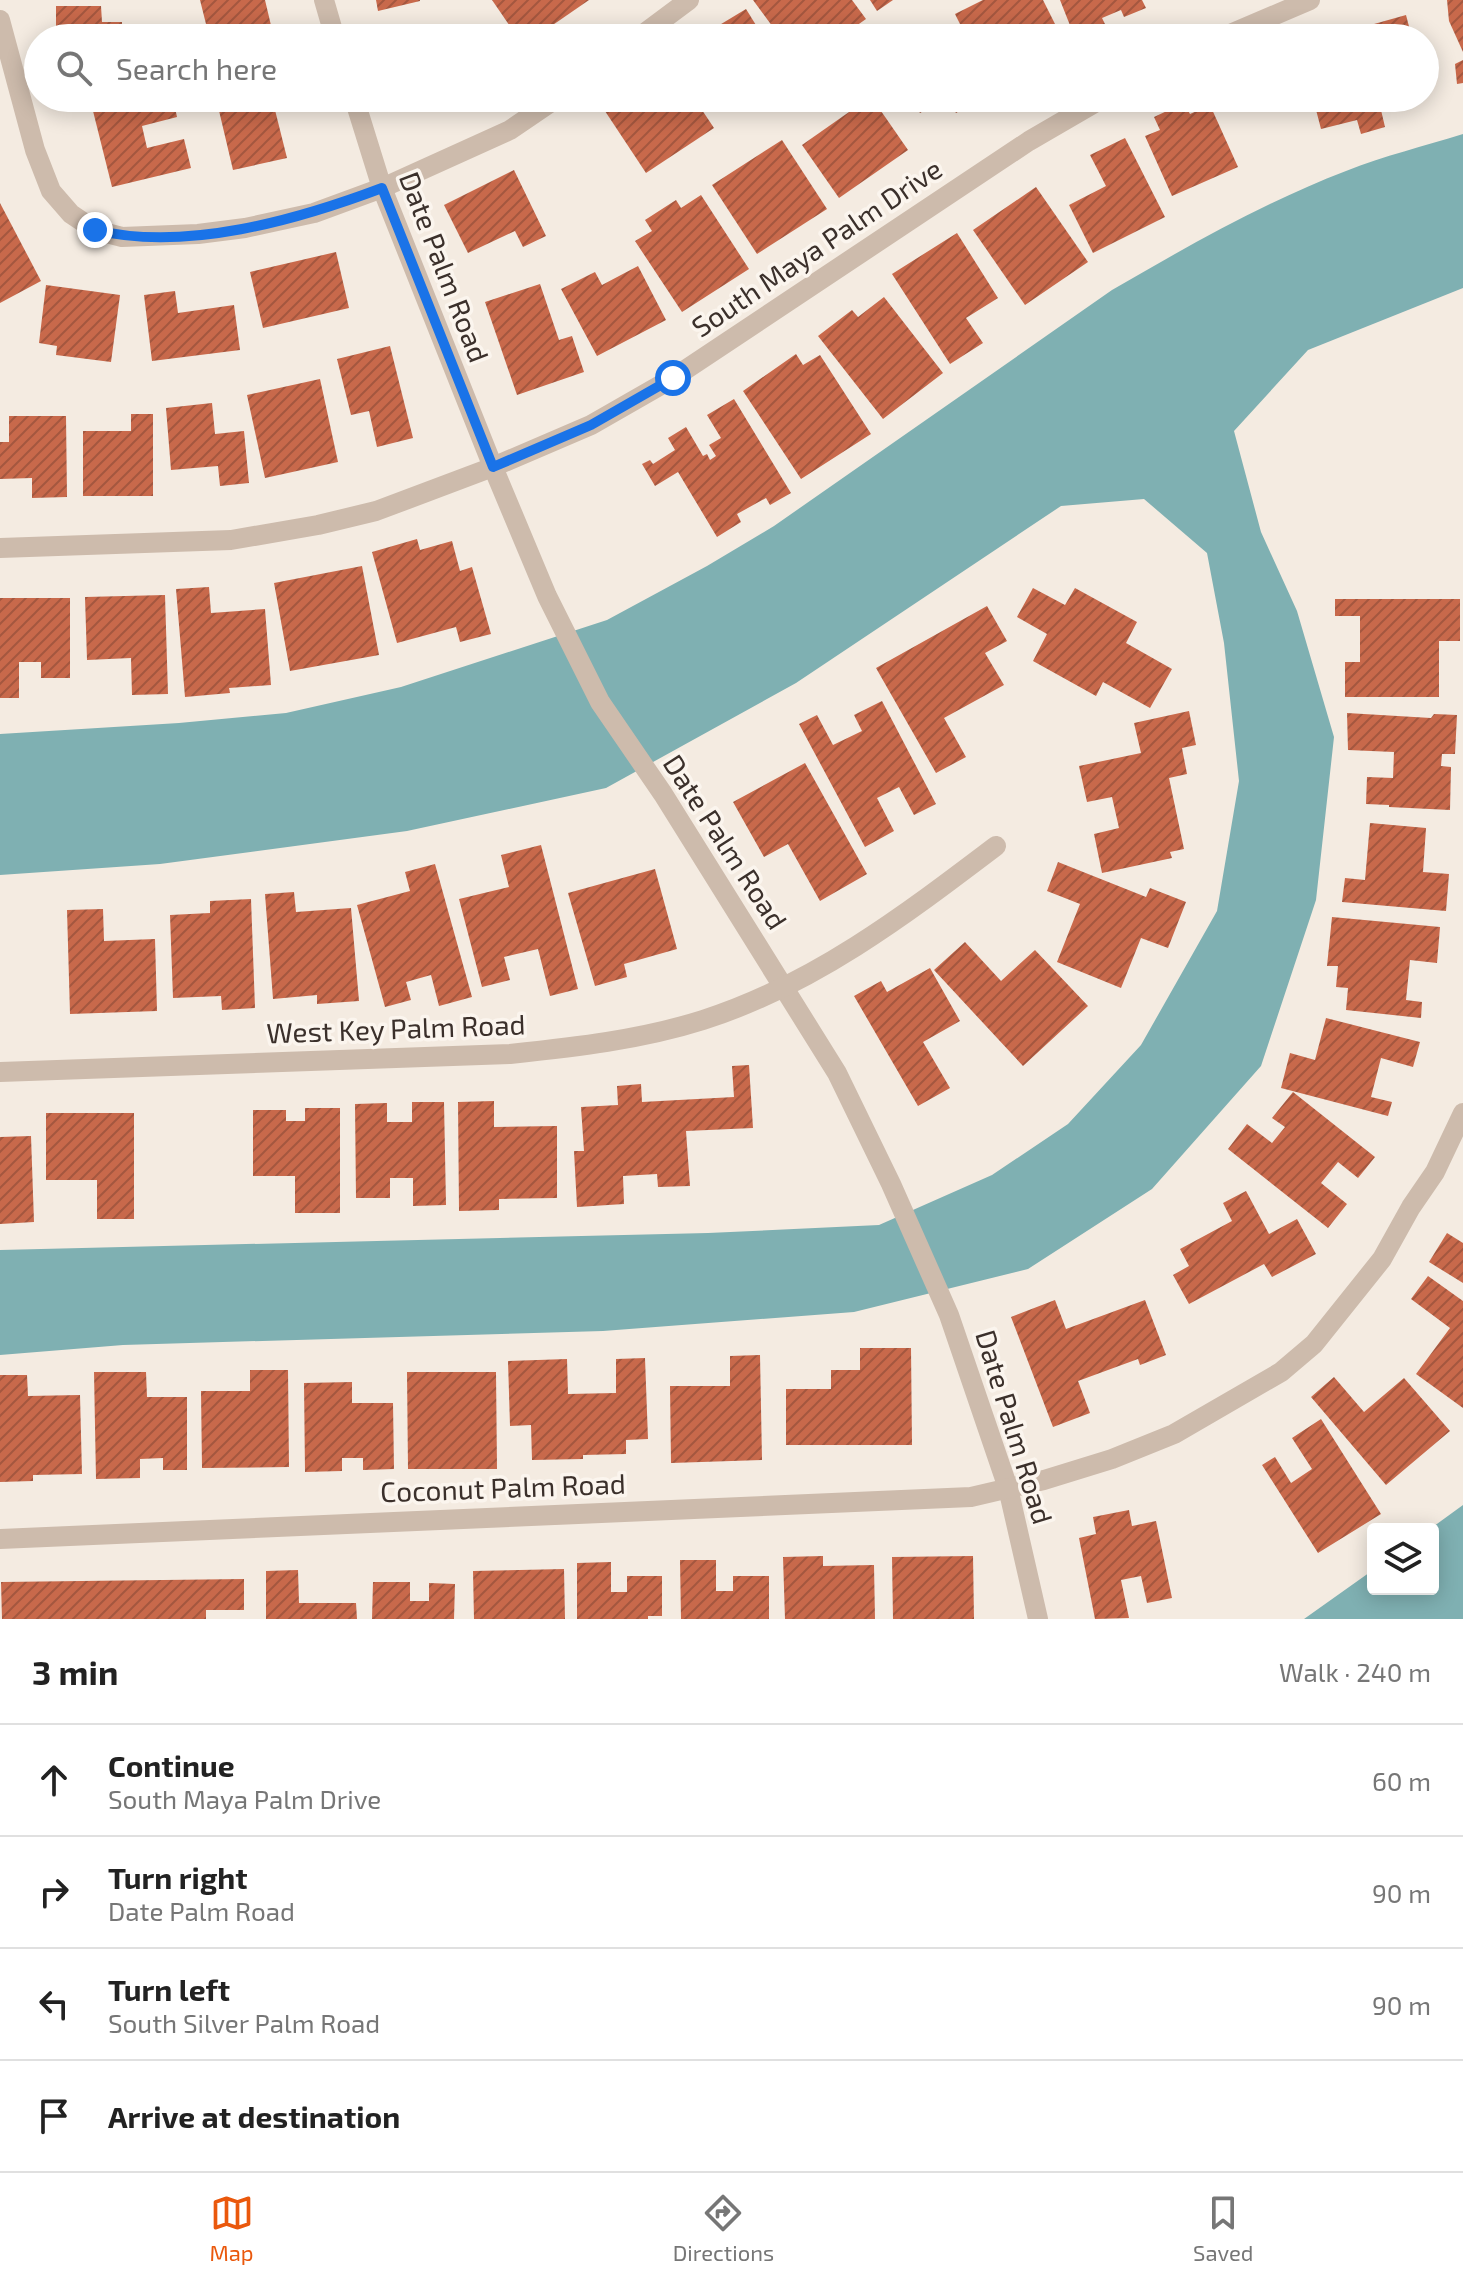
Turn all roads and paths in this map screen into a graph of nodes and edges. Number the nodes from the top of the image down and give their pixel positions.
1 (324, 0) edge
2 (689, 0) edge
3 (1310, 0) edge
4 (667, 8) edge
5 (0, 20) edge
6 (331, 24) edge
7 (652, 24) edge
8 (1254, 24) edge
9 (24, 109) edge
10 (25, 112) edge
11 (358, 112) edge
12 (536, 112) edge
13 (1079, 112) edge
14 (382, 188) junction
15 (493, 467) junction
16 (0, 548) edge
17 (996, 846) dead end
18 (784, 987) junction
19 (0, 1072) edge
20 (1463, 1113) edge
21 (1008, 1488) junction
22 (0, 1539) edge
23 (1038, 1619) edge

1 - 6 street
2 - 4 street
3 - 8 street
4 - 7 street
5 - 9 street
10 - 14 street
11 - 14 street, Date Palm Road
12 - 14 street
13 - 15 street, South Maya Palm Drive
14 - 15 street, Date Palm Road
15 - 16 street, South Maya Palm Drive
15 - 18 street, Date Palm Road
17 - 18 street, West Key Palm Road
18 - 19 street, West Key Palm Road
18 - 21 street, Date Palm Road
20 - 21 street, Coconut Palm Road
21 - 22 street, Coconut Palm Road
21 - 23 street, Date Palm Road

